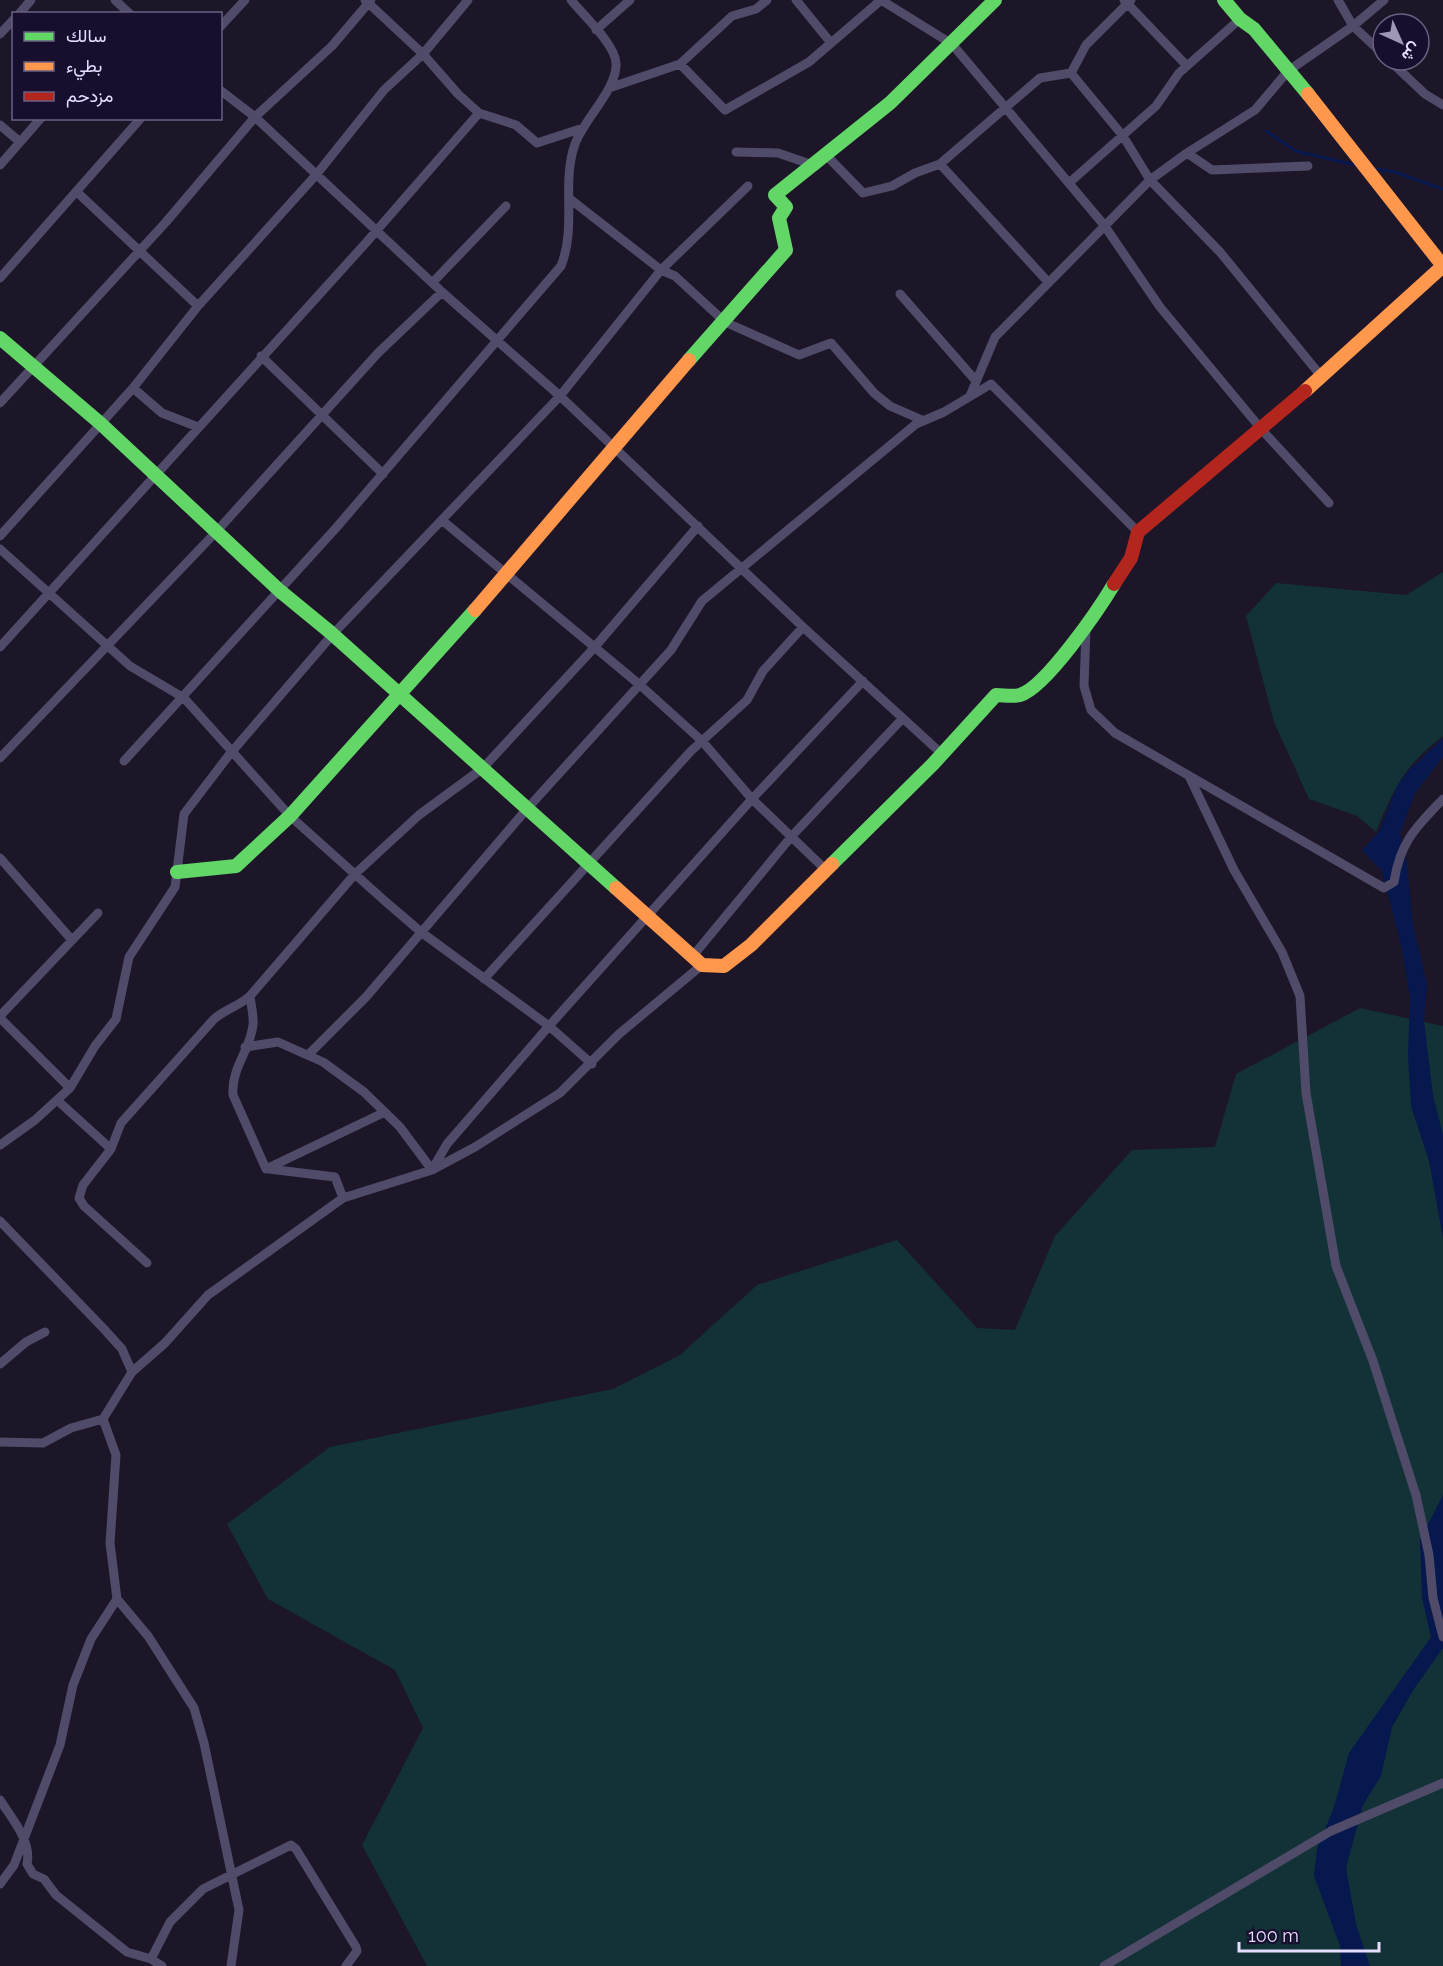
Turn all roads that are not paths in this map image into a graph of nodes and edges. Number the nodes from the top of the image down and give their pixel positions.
1 (31, 0) edge
2 (115, 0) edge
3 (245, 0) edge
4 (468, 0) edge
5 (571, 0) edge
6 (630, 0) edge
7 (767, 0) edge
8 (796, 0) edge
9 (881, 0) edge
10 (995, 0) edge
11 (1224, 0) edge
12 (1338, 0) edge
13 (1384, 0) edge
14 (368, 1) edge
15 (1127, 1) edge
16 (896, 4) edge
17 (21, 12) edge
18 (128, 12) edge
19 (1240, 18) junction
20 (12, 21) edge
21 (222, 25) edge
22 (1353, 26) junction
23 (596, 30) junction
24 (0, 34) edge
25 (831, 43) junction
26 (1371, 43) edge
27 (952, 45) junction
28 (423, 54) junction
29 (680, 64) junction
30 (1187, 66) junction
31 (1288, 71) junction
32 (1402, 72) edge
33 (1071, 73) junction
34 (609, 88) junction
35 (222, 92) edge
36 (1443, 105) edge
37 (1005, 107) junction
38 (479, 112) junction
39 (255, 117) junction
40 (39, 120) edge
41 (139, 120) edge
42 (0, 125) edge
43 (583, 128) junction
44 (1123, 136) junction
45 (20, 142) junction
46 (736, 152) dead end
47 (1186, 153) junction
48 (828, 157) junction
49 (940, 164) junction
50 (0, 165) edge
51 (816, 166) junction
52 (1308, 166) dead end
53 (316, 175) junction
54 (1150, 180) junction
55 (1069, 183) junction
56 (748, 186) dead end
57 (78, 193) junction
58 (570, 199) junction
59 (506, 206) dead end
60 (1104, 225) junction
61 (376, 229) junction
62 (138, 252) junction
63 (661, 270) junction
64 (0, 278) edge
65 (433, 282) junction
66 (1048, 282) junction
67 (442, 292) junction
68 (900, 294) dead end
69 (198, 306) junction
70 (725, 322) junction
71 (0, 338) edge
72 (498, 340) junction
73 (261, 356) junction
74 (33, 366) junction
75 (1321, 376) junction
76 (976, 381) junction
77 (133, 388) junction
78 (560, 396) junction
79 (970, 396) junction
80 (0, 403) edge
81 (322, 416) junction
82 (922, 420) junction
83 (100, 423) junction
84 (198, 427) junction
85 (1262, 430) junction
86 (614, 446) junction
87 (383, 474) junction
88 (157, 475) junction
89 (1329, 503) dead end
90 (443, 521) junction
91 (698, 526) junction
92 (216, 532) junction
93 (1138, 532) junction
94 (0, 536) edge
95 (0, 549) edge
96 (740, 567) junction
97 (507, 576) junction
98 (280, 591) junction
99 (47, 593) junction
100 (803, 627) junction
101 (1086, 629) junction
102 (333, 634) junction
103 (0, 647) edge
104 (108, 647) junction
105 (593, 649) junction
106 (862, 681) junction
107 (640, 685) junction
108 (397, 694) junction
109 (184, 698) junction
110 (903, 717) junction
111 (702, 741) junction
112 (233, 750) junction
113 (942, 754) junction
114 (0, 758) edge
115 (124, 761) dead end
116 (483, 768) junction
117 (1189, 776) junction
118 (752, 799) junction
119 (1443, 799) edge
120 (526, 810) junction
121 (290, 816) junction
122 (791, 837) junction
123 (0, 858) edge
124 (589, 865) junction
125 (827, 871) junction
126 (177, 872) junction
127 (355, 874) junction
128 (98, 913) dead end
129 (648, 917) junction
130 (421, 932) junction
131 (71, 939) junction
132 (697, 961) junction
133 (484, 979) junction
134 (250, 996) junction
135 (0, 1017) edge
136 (549, 1026) junction
137 (245, 1047) junction
138 (308, 1055) junction
139 (592, 1064) junction
140 (70, 1088) junction
141 (57, 1100) junction
142 (385, 1112) junction
143 (0, 1145) edge
144 (111, 1149) junction
145 (266, 1169) junction
146 (432, 1170) junction
147 (343, 1198) junction
148 (0, 1221) edge
149 (147, 1263) dead end
150 (45, 1332) dead end
151 (0, 1364) edge
152 (132, 1372) junction
153 (103, 1419) junction
154 (0, 1442) edge
155 (117, 1599) junction
156 (1443, 1637) edge
157 (1443, 1783) edge
158 (0, 1800) edge
159 (24, 1838) junction
160 (230, 1875) junction
161 (0, 1884) edge
162 (151, 1959) junction
163 (162, 1966) edge
164 (231, 1966) edge
165 (346, 1966) edge
166 (1104, 1966) edge

1 - 17 street
2 - 18 street
3 - 21 street
4 - 28 street
5 - 23 street
6 - 23 street
7 - 29 street
8 - 25 street
9 - 16 street
9 - 25 street
10 - 27 street
11 - 19 street
12 - 22 street
13 - 22 street
14 - 28 street
14 - 39 street
15 - 30 street
15 - 33 street
16 - 27 street
19 - 30 street
19 - 31 street
20 - 24 street
22 - 26 street
22 - 31 street
23 - 34 street
25 - 29 street
27 - 37 street
27 - 48 street
28 - 38 street
28 - 53 street
29 - 34 street
30 - 44 street
31 - 47 street
31 - 75 street
32 - 36 street
33 - 37 street
33 - 44 street
34 - 43 street
35 - 39 street
37 - 49 street
37 - 55 street
38 - 43 street
38 - 61 street
39 - 53 street
39 - 62 street
40 - 45 street
41 - 57 street
42 - 45 street
43 - 58 street
44 - 54 street
44 - 55 street
45 - 50 street
46 - 51 street
47 - 52 street
47 - 54 street
48 - 49 street
48 - 51 street
49 - 66 street
51 - 70 street
53 - 61 street
53 - 69 street
54 - 60 street
54 - 75 street
55 - 60 street
56 - 63 street
57 - 62 street
57 - 64 street
58 - 63 street
58 - 72 street
59 - 65 street
60 - 66 street
60 - 85 street
61 - 65 street
61 - 73 street
62 - 69 street
62 - 74 street
63 - 70 street
63 - 78 street
65 - 67 street
66 - 76 street
67 - 72 street
67 - 81 street
68 - 76 street
69 - 77 street
70 - 82 street
70 - 86 street
71 - 74 street
72 - 78 street
72 - 87 street
73 - 81 street
73 - 84 street
74 - 80 street
74 - 83 street
75 - 85 street
76 - 79 street
77 - 83 street
77 - 84 street
78 - 86 street
78 - 90 street
79 - 82 street
79 - 93 street
81 - 87 street
81 - 92 street
82 - 96 street
83 - 88 street
83 - 94 street
84 - 88 street
85 - 89 street
85 - 93 street
86 - 91 street
86 - 97 street
87 - 98 street
88 - 92 street
88 - 99 street
90 - 97 street
90 - 102 street
91 - 96 street
91 - 105 street
92 - 98 street
92 - 104 street
93 - 101 street
95 - 99 street
96 - 100 street
96 - 107 street
97 - 105 street
97 - 108 street
98 - 102 street
98 - 109 street
99 - 103 street
99 - 104 street
100 - 106 street
100 - 111 street
101 - 113 street
101 - 117 street
102 - 108 street
102 - 112 street
104 - 109 street
104 - 114 street
105 - 107 street
105 - 116 street
106 - 110 street
106 - 118 street
107 - 111 street
107 - 120 street
108 - 116 street
108 - 121 street
109 - 112 street
109 - 115 street
110 - 113 street
110 - 122 street
111 - 118 street
111 - 124 street
112 - 121 street
112 - 126 street
113 - 125 street
116 - 120 street
116 - 127 street
117 - 119 street
117 - 156 street
118 - 122 street
118 - 129 street
120 - 124 street
120 - 130 street
121 - 126 street
121 - 127 street
122 - 125 street
122 - 132 street
123 - 131 street
124 - 129 street
124 - 133 street
125 - 132 street
126 - 140 street
127 - 130 street
127 - 134 street
128 - 131 street
129 - 132 street
129 - 136 street
130 - 133 street
130 - 138 street
131 - 135 street
132 - 139 street
133 - 136 street
134 - 137 street
134 - 144 street
135 - 140 street
136 - 139 street
136 - 146 street
137 - 138 street
137 - 145 street
138 - 142 street
139 - 146 street
140 - 141 street
141 - 143 street
141 - 144 street
142 - 145 street
142 - 146 street
144 - 149 street
145 - 147 street
146 - 147 street
147 - 152 street
148 - 152 street
150 - 151 street
152 - 153 street
153 - 154 street
153 - 155 street
155 - 159 street
155 - 160 street
157 - 166 street
158 - 159 street
159 - 161 street
159 - 162 street
160 - 162 street
160 - 164 street
160 - 165 street
162 - 163 street

